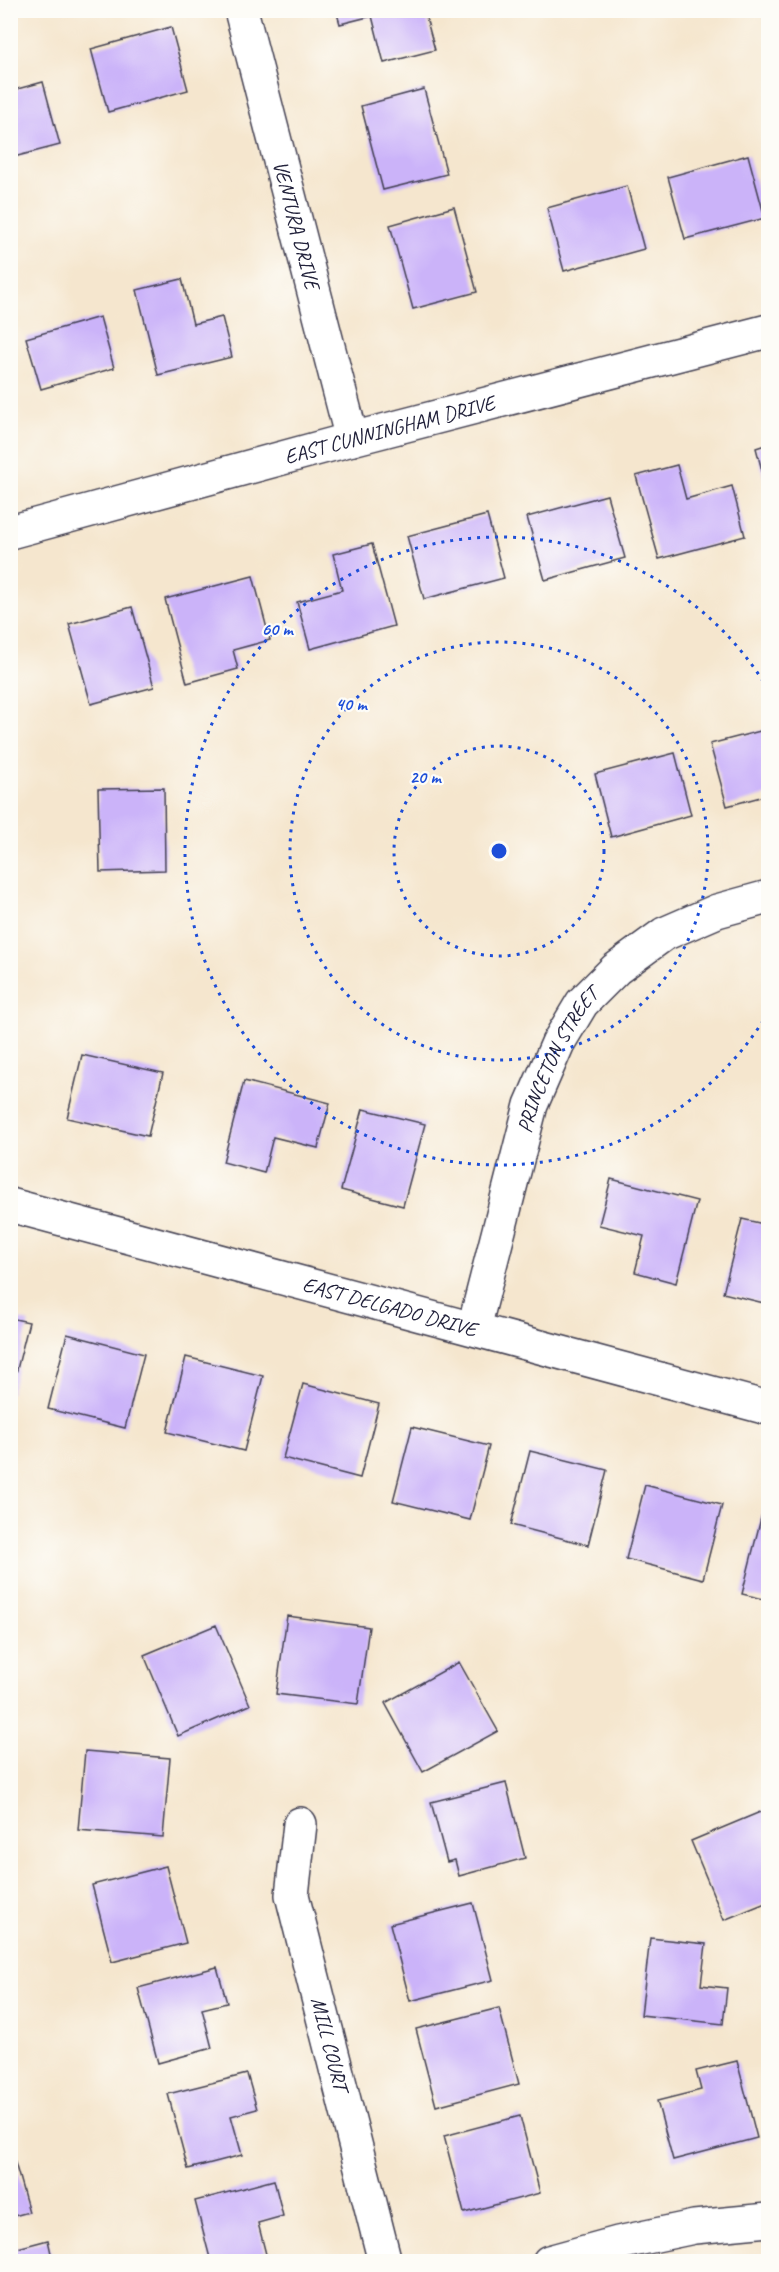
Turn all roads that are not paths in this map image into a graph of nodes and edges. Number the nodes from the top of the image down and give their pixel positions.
1 (241, 10) edge
2 (768, 331) edge
3 (352, 439) junction
4 (10, 532) edge
5 (768, 897) edge
6 (10, 1205) edge
7 (474, 1328) junction
8 (768, 1408) edge
9 (300, 1824) dead end
10 (768, 2220) edge
11 (385, 2262) edge
12 (549, 2262) edge

1 - 3 street, VENTURA DRIVE
2 - 3 street, EAST CUNNINGHAM DRIVE
3 - 4 street, EAST CUNNINGHAM DRIVE
5 - 7 street, PRINCETON STREET
6 - 7 street, EAST DELGADO DRIVE
7 - 8 street, EAST DELGADO DRIVE
9 - 11 street, MILL COURT
10 - 12 street

